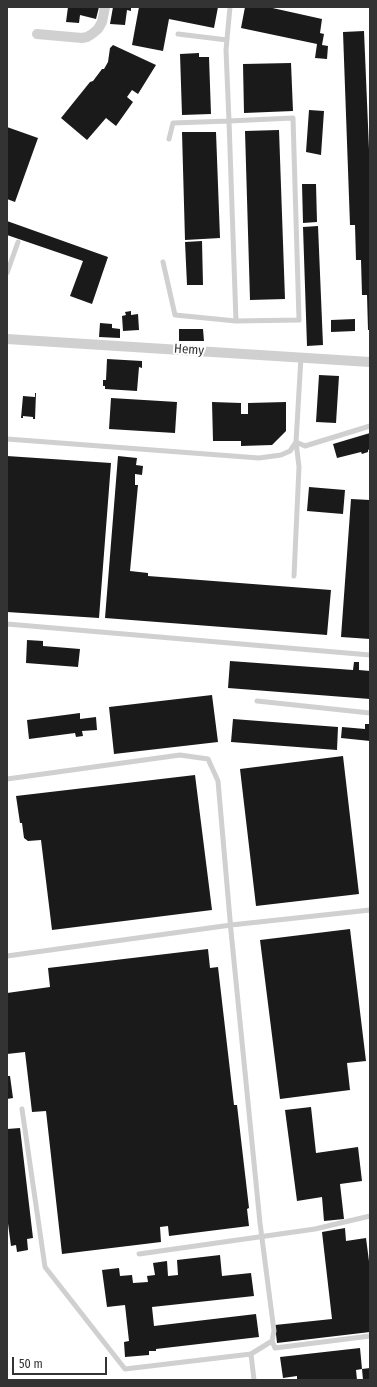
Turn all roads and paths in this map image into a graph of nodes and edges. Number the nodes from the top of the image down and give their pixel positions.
1 (104, 7) edge
2 (230, 7) edge
3 (37, 34) dead end
4 (178, 34) dead end
5 (227, 40) junction
6 (229, 121) junction
7 (170, 138) dead end
8 (18, 242) dead end
9 (7, 254) edge
10 (13, 256) junction
11 (163, 262) dead end
12 (7, 273) edge
13 (236, 321) junction
14 (7, 339) edge
15 (301, 357) junction
16 (370, 362) edge
17 (370, 426) edge
18 (7, 439) edge
19 (296, 442) junction
20 (294, 576) dead end
21 (7, 624) edge
22 (370, 655) edge
23 (257, 701) dead end
24 (370, 713) edge
25 (7, 779) edge
26 (370, 910) edge
27 (231, 925) junction
28 (7, 956) edge
29 (22, 1109) dead end
30 (370, 1216) edge
31 (262, 1238) junction
32 (139, 1254) dead end
33 (370, 1336) edge
34 (272, 1341) junction
35 (251, 1354) junction
36 (254, 1380) edge

1 - 3 street
2 - 5 lane
4 - 5 lane
5 - 6 lane
6 - 7 lane
6 - 13 lane
6 - 13 lane
8 - 10 lane
9 - 10 lane
10 - 12 lane
11 - 13 lane
14 - 15 street, Hemy
15 - 16 street, Hemy
15 - 19 lane
17 - 19 lane
18 - 19 lane
19 - 20 lane
21 - 22 lane
23 - 24 lane
25 - 27 lane
26 - 27 lane
27 - 28 lane
27 - 31 lane
29 - 35 lane
30 - 31 lane
31 - 32 lane
31 - 34 lane
33 - 34 lane
34 - 35 lane
35 - 36 lane

